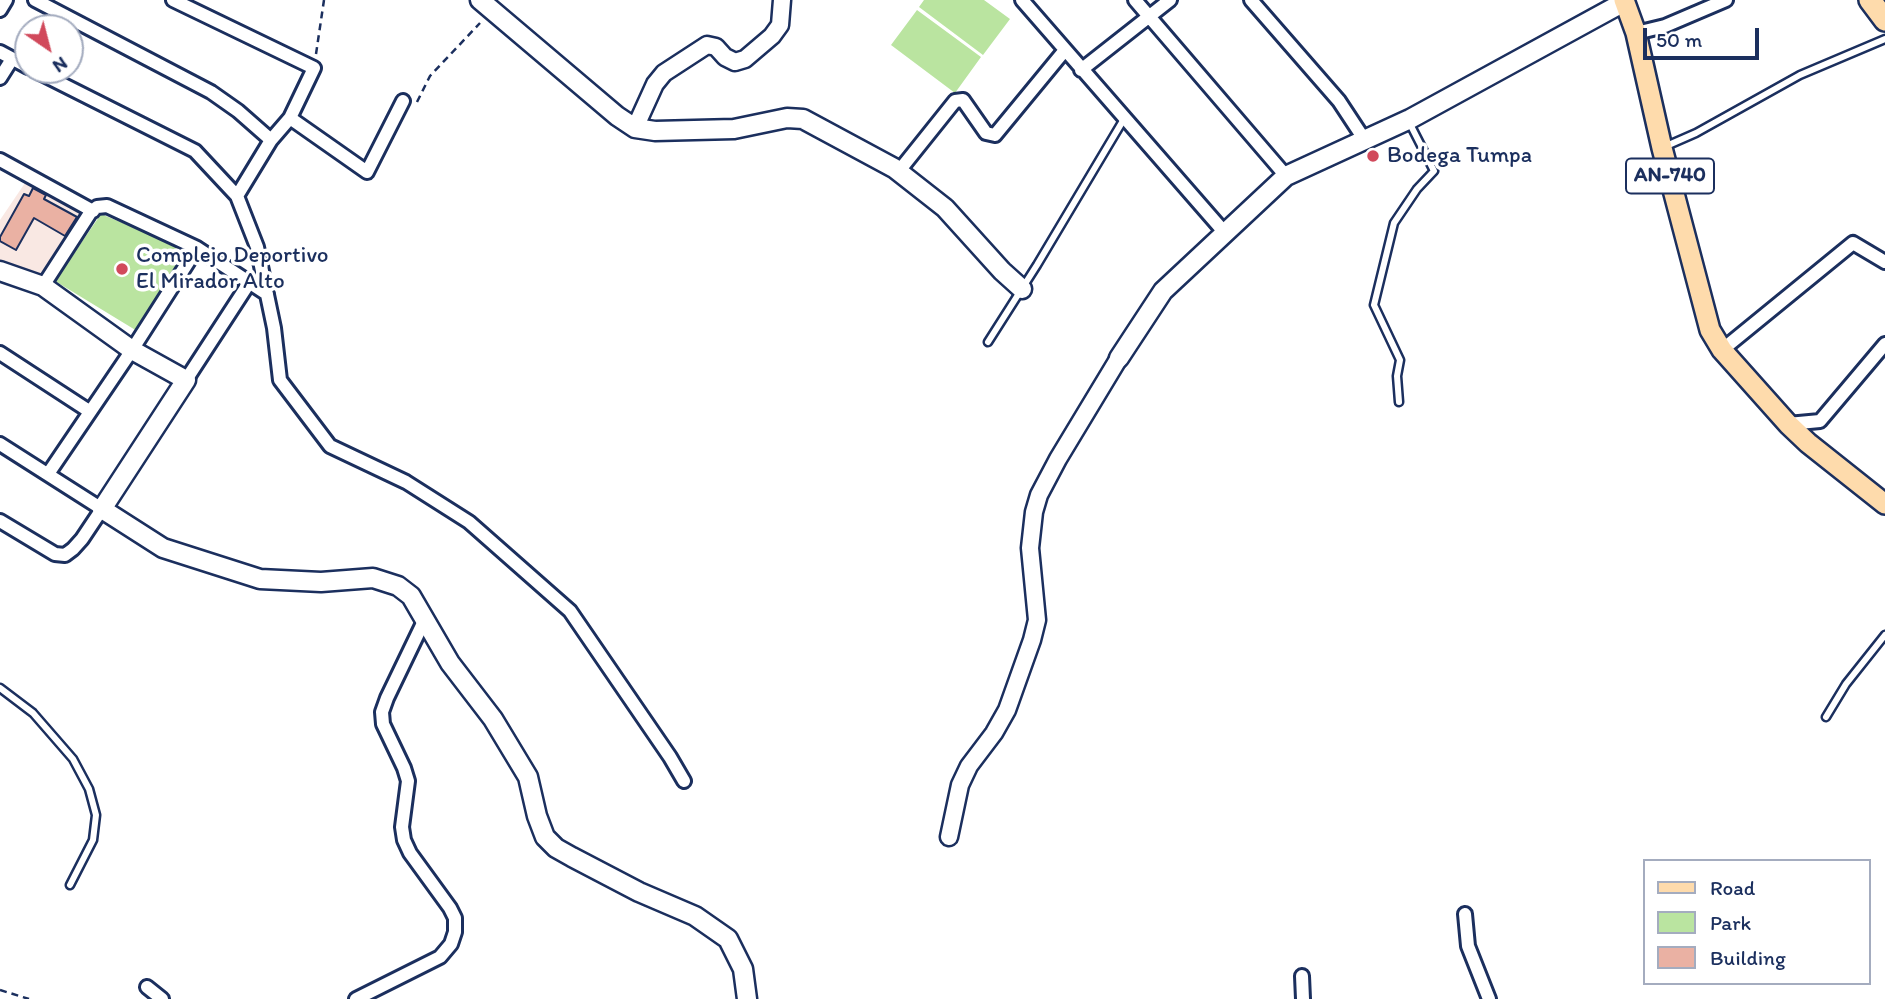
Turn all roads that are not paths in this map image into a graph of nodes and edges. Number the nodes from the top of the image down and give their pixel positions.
1 (6, 0) edge
2 (35, 0) edge
3 (173, 0) edge
4 (782, 0) edge
5 (1022, 0) edge
6 (1135, 0) edge
7 (1170, 0) edge
8 (1251, 0) edge
9 (1726, 0) edge
10 (1870, 0) edge
11 (1624, 1) edge
12 (486, 6) edge
13 (0, 10) edge
14 (1149, 16) junction
15 (1885, 20) edge
16 (1636, 33) junction
17 (1885, 39) edge
18 (1065, 50) junction
19 (0, 52) edge
20 (12, 59) joint
21 (1082, 70) junction
22 (0, 78) edge
23 (62, 84) edge
24 (403, 101) road end
25 (290, 118) junction
26 (1124, 119) junction
27 (1408, 120) junction
28 (635, 128) junction
29 (1364, 139) junction
30 (271, 140) junction
31 (1662, 148) junction
32 (0, 160) edge
33 (894, 167) junction
34 (1286, 176) junction
35 (237, 197) junction
36 (93, 211) junction
37 (1225, 233) junction
38 (197, 248) junction
39 (1885, 262) edge
40 (0, 271) edge
41 (249, 283) junction
42 (43, 286) junction
43 (1022, 289) junction
44 (267, 294) junction
45 (988, 342) dead end
46 (1885, 345) edge
47 (132, 350) junction
48 (1722, 350) junction
49 (0, 353) edge
50 (1119, 359) joint
51 (186, 380) junction
52 (1399, 402) dead end
53 (89, 411) junction
54 (1788, 424) junction
55 (0, 444) edge
56 (48, 474) junction
57 (1885, 504) edge
58 (102, 509) junction
59 (0, 521) edge
60 (425, 619) junction
61 (1885, 635) edge
62 (0, 688) edge
63 (1826, 717) dead end
64 (684, 781) dead end
65 (949, 837) dead end
66 (70, 886) dead end
67 (1465, 914) dead end
68 (1301, 976) dead end
69 (147, 987) dead end
70 (162, 999) edge
71 (356, 999) edge
72 (747, 999) edge
73 (1303, 999) edge
74 (1489, 999) edge

1 - 13 street
2 - 30 street
3 - 25 street
4 - 28 street
5 - 18 street
6 - 14 street
7 - 14 street
8 - 29 street
9 - 16 street
10 - 15 highway
11 - 16 main road, AN-740
11 - 27 main road
12 - 28 main road
14 - 21 street
14 - 34 street
16 - 31 main road, AN-740
17 - 31 lane
18 - 21 street
18 - 33 street
19 - 20 street
20 - 22 street
21 - 26 street
23 - 35 street
24 - 25 street
25 - 30 street
26 - 37 street
26 - 43 lane
27 - 29 main road
27 - 52 lane
28 - 33 main road
29 - 34 main road
30 - 35 street
31 - 48 main road, AN-740
32 - 36 street
33 - 43 main road
34 - 37 main road
35 - 44 street
36 - 38 street
36 - 42 street
37 - 50 main road
38 - 41 street
38 - 47 street
39 - 48 street
40 - 42 main road
41 - 44 street
41 - 51 street
42 - 47 main road
43 - 45 lane
44 - 64 street
46 - 54 street
47 - 51 main road
47 - 53 street
48 - 54 main road, AN-740
49 - 53 street
50 - 65 street
51 - 58 main road
53 - 56 street
54 - 57 main road, AN-740
55 - 56 street
56 - 58 street
58 - 59 street
58 - 60 main road
60 - 71 street
60 - 72 main road
61 - 63 lane
62 - 66 lane
67 - 74 street
68 - 73 street
69 - 70 street

